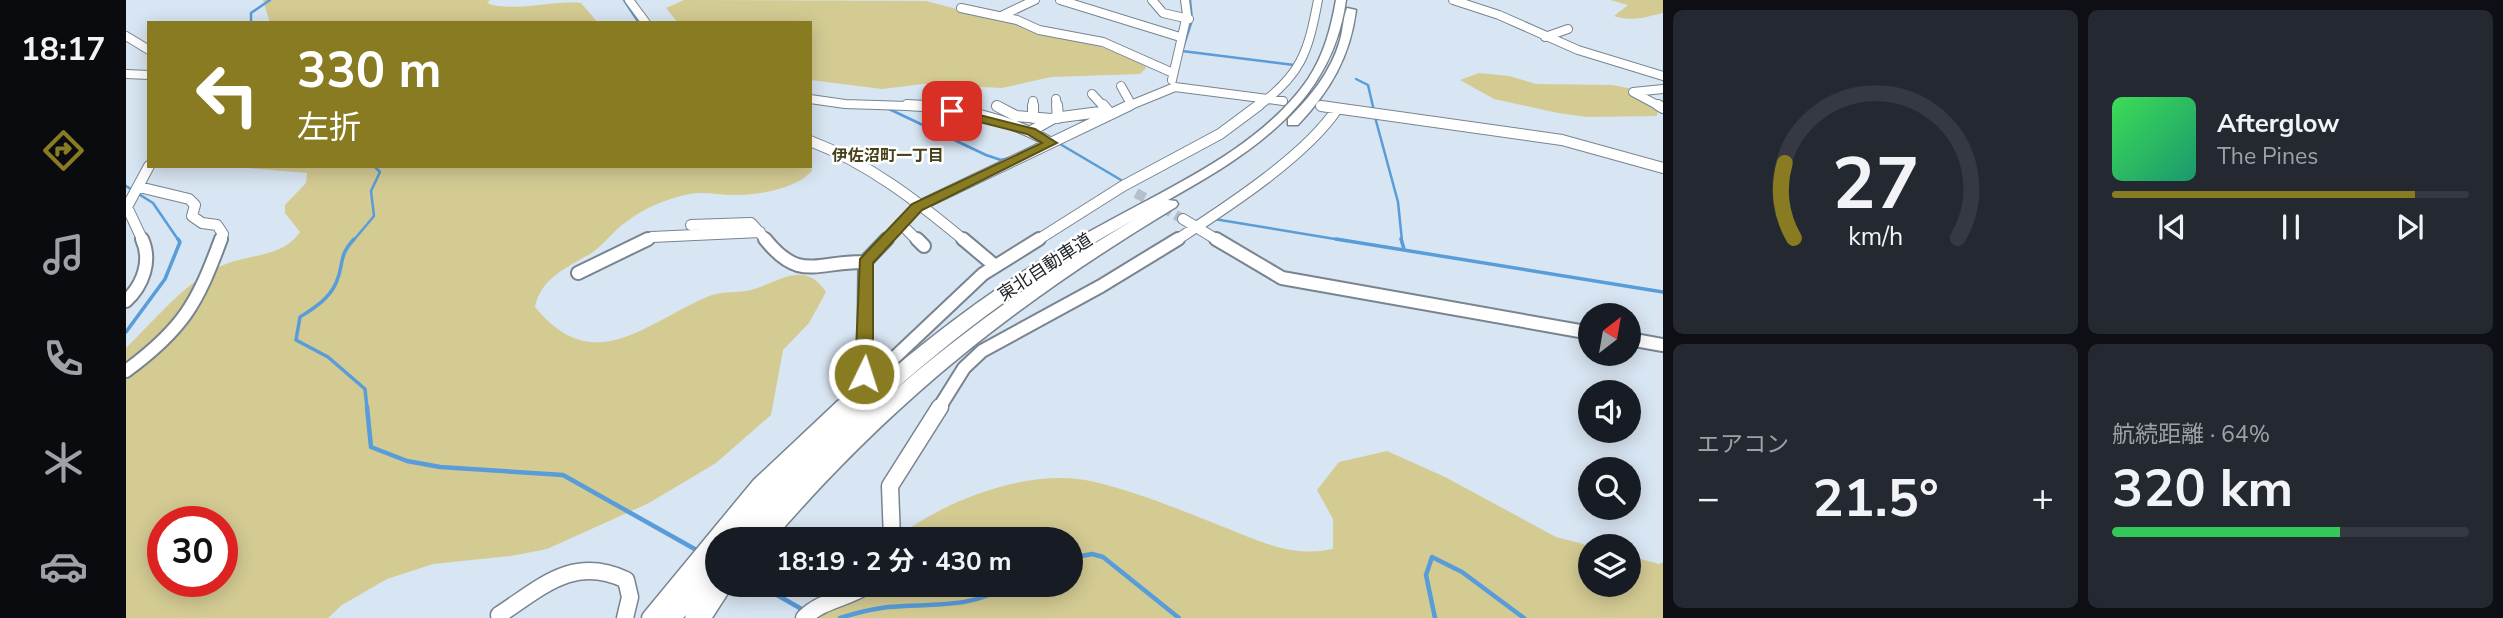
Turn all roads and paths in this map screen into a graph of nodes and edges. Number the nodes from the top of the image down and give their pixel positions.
1 (629, 0) edge
2 (1035, 0) edge
3 (1060, 0) edge
4 (1146, 0) edge
5 (1152, 0) edge
6 (1185, 0) edge
7 (1318, 0) edge
8 (1341, 0) edge
9 (1352, 0) edge
10 (1454, 0) edge
11 (1467, 0) edge
12 (1477, 7) junction
13 (961, 8) dead end
14 (1160, 10) junction
15 (1001, 16) junction
16 (1188, 19) junction
17 (645, 21) edge
18 (1568, 29) dead end
19 (126, 36) edge
20 (1180, 37) junction
21 (1545, 37) junction
22 (147, 49) edge
23 (1173, 73) junction
24 (126, 74) edge
25 (147, 75) edge
26 (1663, 75) edge
27 (1121, 86) dead end
28 (1172, 88) junction
29 (1663, 89) edge
30 (1092, 94) dead end
31 (812, 99) edge
32 (1056, 99) dead end
33 (1276, 100) junction
34 (1033, 101) dead end
35 (1131, 104) junction
36 (998, 106) dead end
37 (1321, 106) dead end
38 (1663, 108) edge
39 (1337, 109) junction
40 (1112, 111) junction
41 (1033, 118) junction
42 (1055, 119) junction
43 (1031, 131) junction
44 (812, 142) edge
45 (1051, 143) junction
46 (148, 168) edge
47 (1663, 168) edge
48 (1123, 186) junction
49 (136, 190) junction
50 (1136, 193) tunnel mouth
51 (922, 205) junction
52 (1183, 219) tunnel mouth
53 (1202, 223) junction
54 (901, 224) junction
55 (691, 225) dead end
56 (708, 230) junction
57 (923, 246) dead end
58 (866, 262) junction
59 (994, 265) junction
60 (578, 273) dead end
61 (126, 301) edge
62 (1578, 331) edge
63 (1642, 342) edge
64 (1663, 345) edge
65 (126, 371) edge
66 (870, 383) junction
67 (744, 527) edge
68 (772, 527) edge
69 (892, 527) edge
70 (705, 572) edge
71 (712, 597) edge
72 (836, 597) edge
73 (499, 615) dead end
74 (625, 618) edge
75 (650, 618) edge
76 (668, 618) edge
77 (696, 618) edge
78 (804, 618) edge

1 - 17 street
2 - 15 street
3 - 20 street
4 - 14 street
5 - 14 street
6 - 16 street
7 - 33 street
8 - 67 highway, 東北自動車道
9 - 68 highway, 東北自動車道
10 - 12 street
11 - 12 street
12 - 21 street
13 - 15 street
14 - 16 street
15 - 23 street
16 - 20 street
18 - 21 street
19 - 22 street
20 - 23 street
21 - 26 street
23 - 28 street
24 - 25 street
27 - 35 street
28 - 33 street
28 - 35 street
29 - 38 street
30 - 40 street
31 - 43 street
32 - 42 street
33 - 48 street
34 - 41 street
35 - 40 street
36 - 41 street
37 - 39 street
39 - 47 street
39 - 53 street
40 - 42 street
40 - 45 street
41 - 42 street
42 - 43 street
43 - 45 street
44 - 51 street
45 - 51 street
46 - 49 street
48 - 50 street
48 - 59 street
49 - 61 street
49 - 65 street
51 - 54 street
51 - 59 street
52 - 53 street
53 - 62 street
53 - 69 street
54 - 57 street
54 - 58 street
55 - 56 street
56 - 58 street
56 - 60 street
58 - 66 street
59 - 66 street
63 - 64 street
66 - 75 street
70 - 76 highway
71 - 77 highway
72 - 78 street
73 - 74 street

